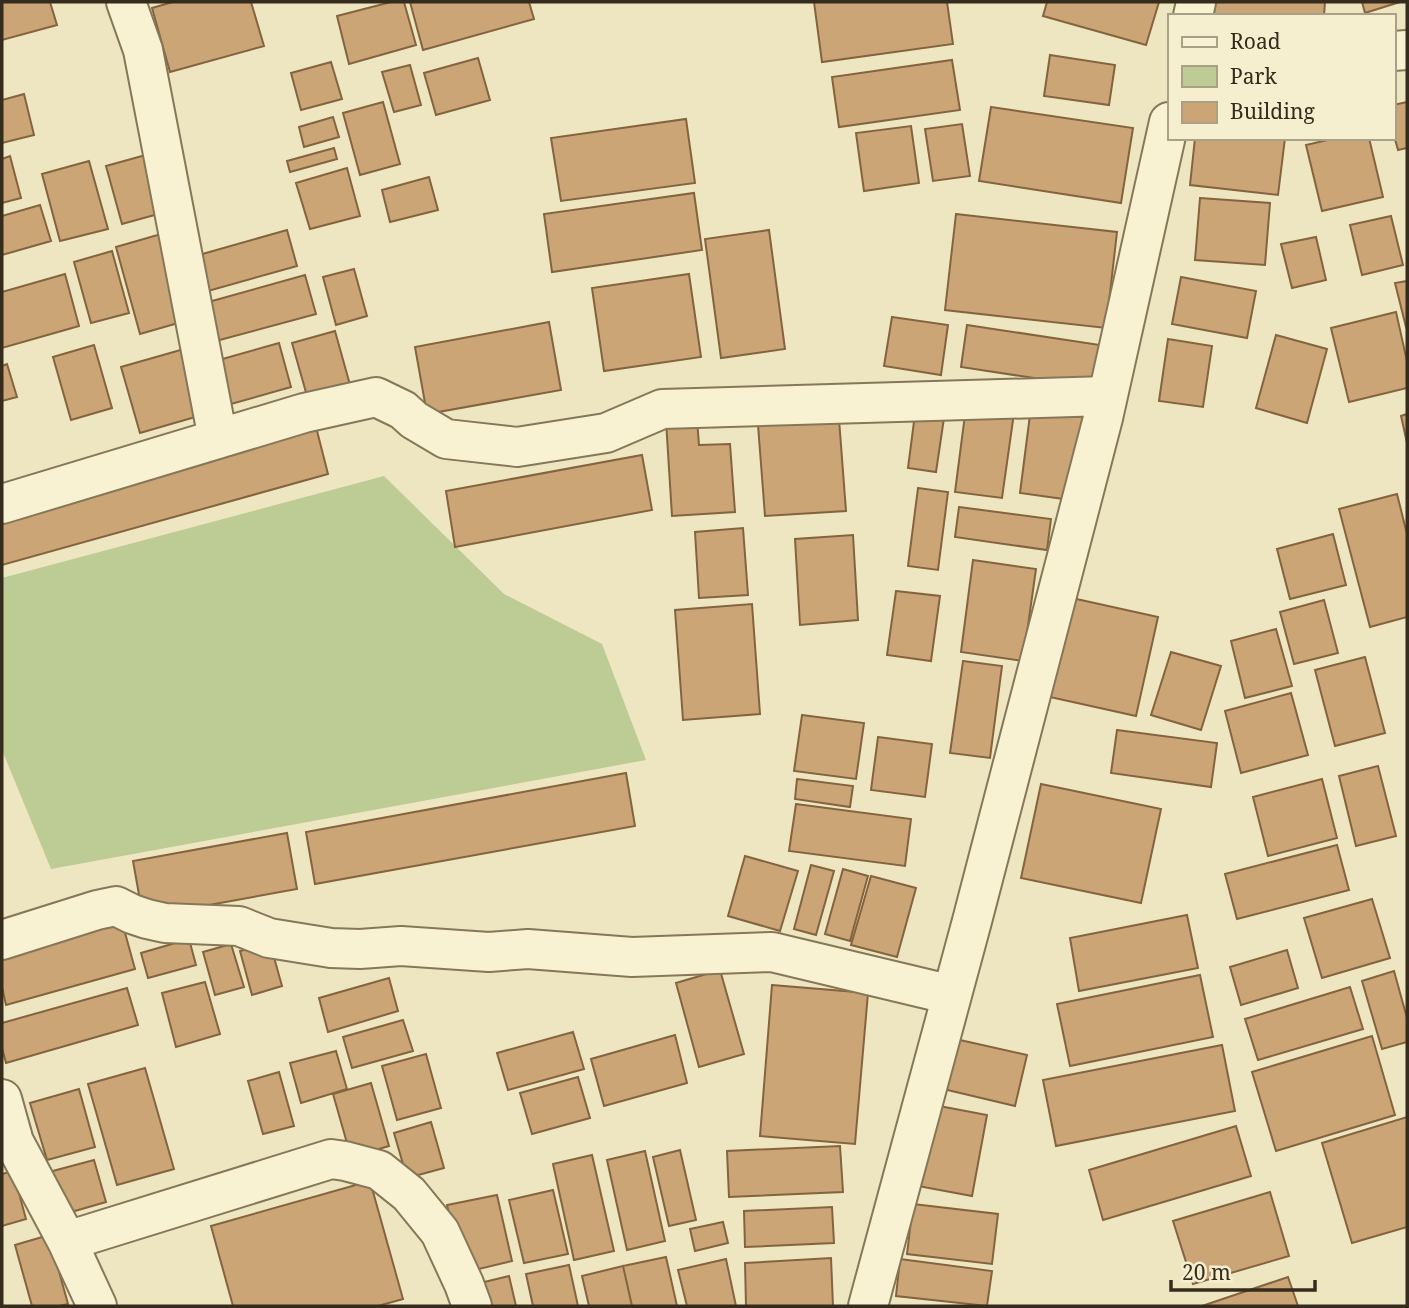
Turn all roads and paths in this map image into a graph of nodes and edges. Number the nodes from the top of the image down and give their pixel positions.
1 (125, 2) edge
2 (1168, 125) edge
3 (1107, 396) junction
4 (218, 439) junction
5 (2, 503) edge
6 (2, 940) edge
7 (952, 995) junction
8 (2, 1099) edge
9 (67, 1241) junction
10 (97, 1306) edge
11 (472, 1306) edge
12 (868, 1306) edge

1 - 4 street
2 - 3 street
3 - 4 street
3 - 7 street
4 - 5 street
6 - 7 street
7 - 12 street
8 - 9 street
9 - 10 street
9 - 11 street

